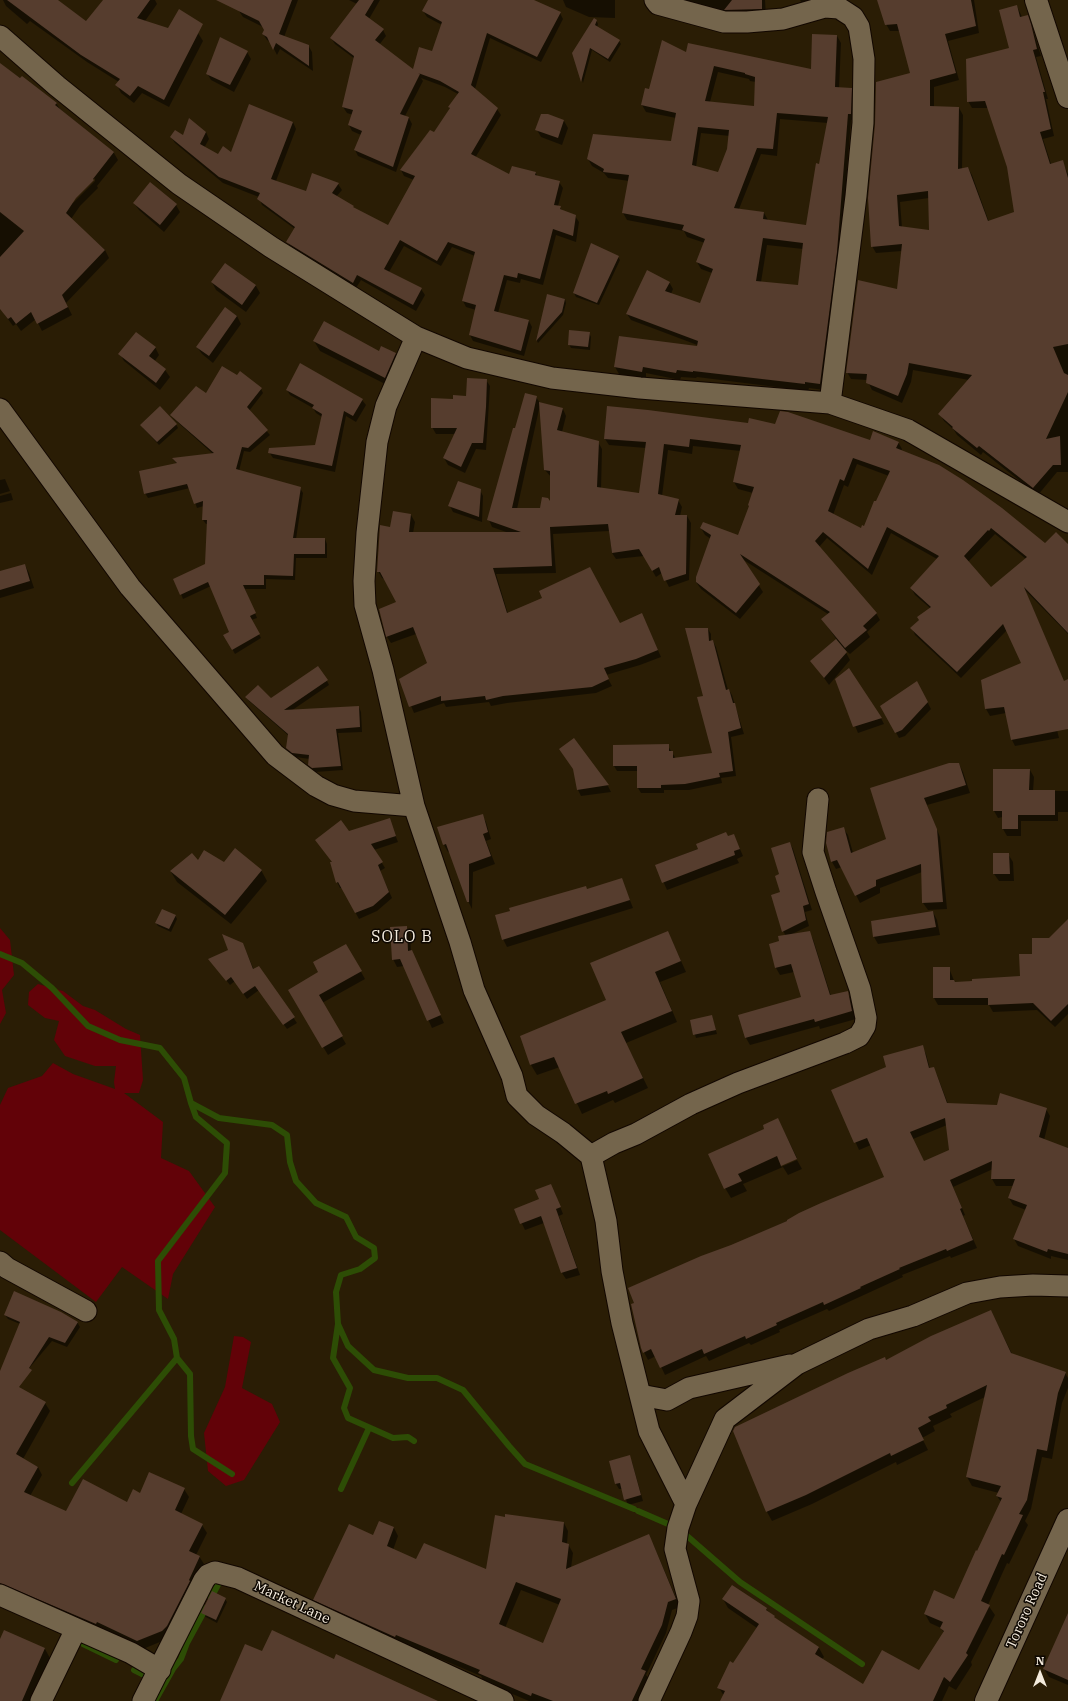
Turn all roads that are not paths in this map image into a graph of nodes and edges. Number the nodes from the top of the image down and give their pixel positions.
1 (655, 0) edge
2 (1036, 0) edge
3 (0, 36) edge
4 (1068, 97) edge
5 (416, 337) junction
6 (830, 403) junction
7 (0, 409) edge
8 (1068, 522) edge
9 (818, 799) dead end
10 (414, 806) junction
11 (591, 1156) junction
12 (0, 1262) edge
13 (1068, 1286) edge
14 (86, 1311) dead end
15 (797, 1364) junction
16 (640, 1395) junction
17 (686, 1504) junction
18 (1068, 1520) edge
19 (0, 1595) edge
20 (76, 1629) junction
21 (160, 1670) junction
22 (41, 1701) edge
23 (143, 1701) edge
24 (503, 1701) edge
25 (649, 1701) edge
26 (986, 1701) edge

1 - 6 street
2 - 4 main road
3 - 5 street
5 - 6 street
5 - 10 street
6 - 8 street
7 - 10 street
9 - 11 street
10 - 11 street
11 - 16 street
12 - 14 street
13 - 15 street
15 - 16 street
15 - 17 street
16 - 17 street
17 - 25 street
18 - 26 main road, Tororo Road
19 - 20 street
20 - 21 street
20 - 22 street
21 - 23 street, Market Lane
21 - 24 street, Market Lane

